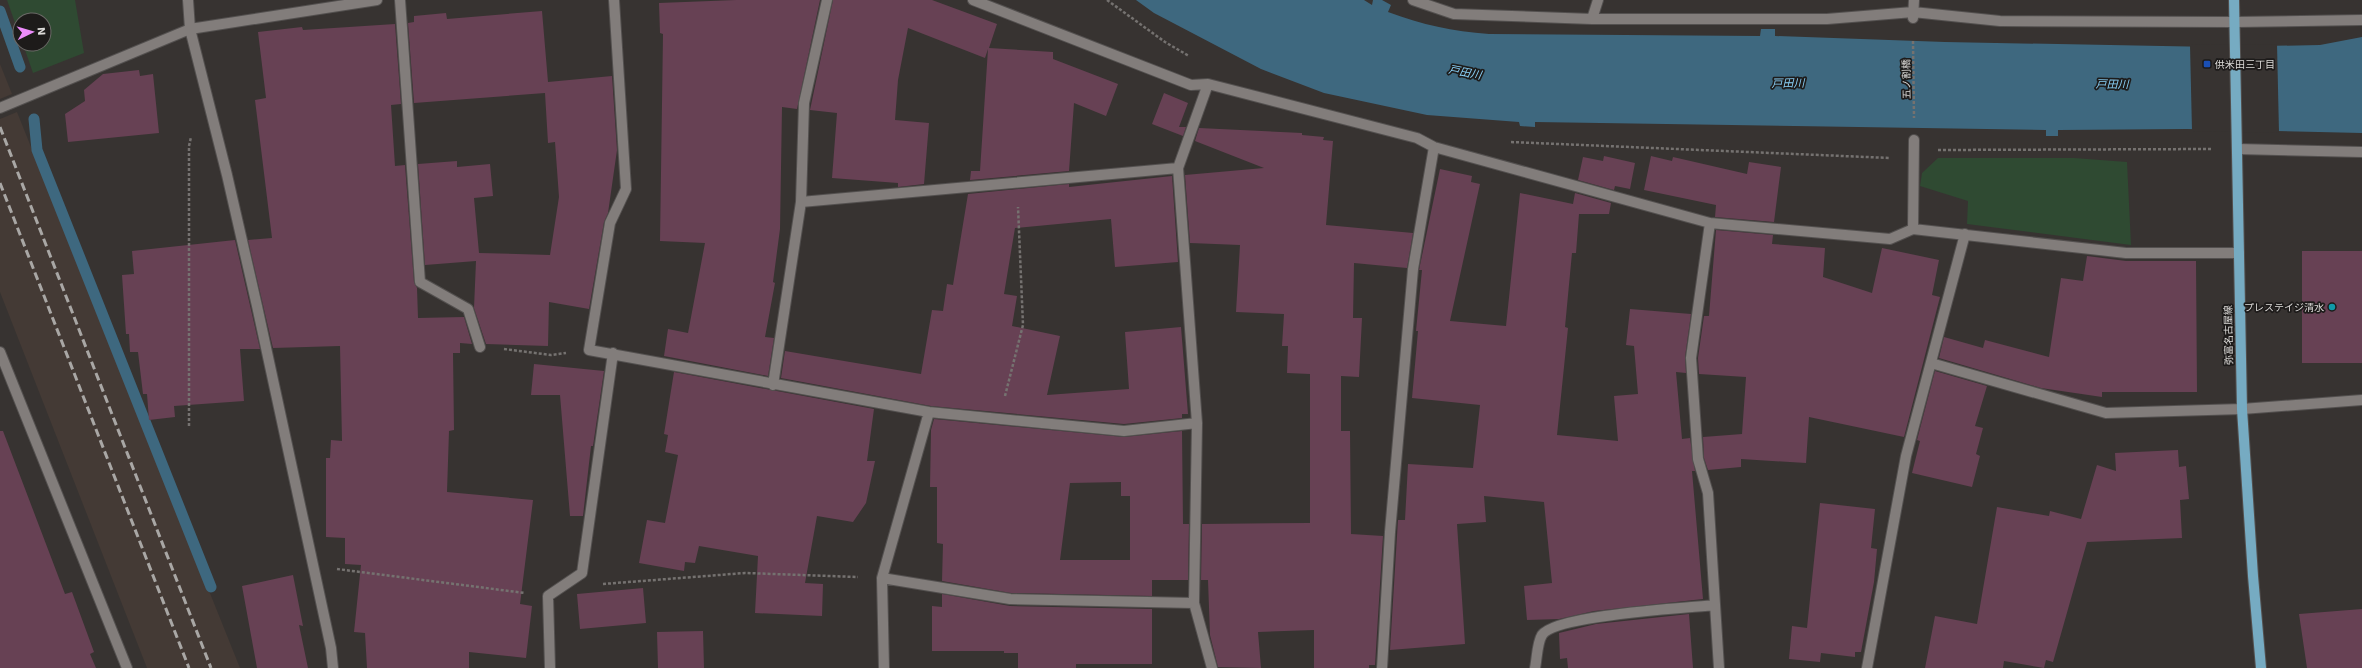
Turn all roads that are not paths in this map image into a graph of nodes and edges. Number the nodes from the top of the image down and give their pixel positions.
1 (188, 0) edge
2 (377, 0) edge
3 (400, 0) edge
4 (614, 0) edge
5 (827, 0) edge
6 (973, 0) edge
7 (1413, 0) edge
8 (1598, 0) edge
9 (1914, 0) edge
10 (2234, 0) edge
11 (1913, 15) junction
12 (1592, 19) junction
13 (2362, 20) edge
14 (2236, 27) junction
15 (190, 29) junction
16 (1208, 84) junction
17 (0, 108) edge
18 (1914, 145) road end
19 (2238, 147) junction
20 (1434, 148) junction
21 (2362, 152) edge
22 (1178, 168) junction
23 (801, 202) junction
24 (1710, 223) junction
25 (1913, 229) junction
26 (1965, 234) junction
27 (2239, 253) junction
28 (480, 347) road end
29 (0, 352) edge
30 (613, 353) junction
31 (1931, 363) junction
32 (773, 385) junction
33 (2362, 400) edge
34 (2242, 408) junction
35 (929, 412) junction
36 (1197, 423) junction
37 (882, 578) junction
38 (1194, 603) junction
39 (1715, 605) junction
40 (127, 668) edge
41 (333, 668) edge
42 (550, 668) edge
43 (884, 668) edge
44 (1212, 668) edge
45 (1382, 668) edge
46 (1535, 668) edge
47 (1719, 668) edge
48 (1867, 668) edge
49 (2262, 668) edge

1 - 15 street
2 - 15 street
3 - 28 street
4 - 30 street
5 - 23 street
6 - 16 street
7 - 12 street
8 - 12 street
9 - 11 street
10 - 14 main road, 弥富名古屋線
11 - 12 street
11 - 14 street
13 - 14 street
14 - 19 main road, 弥富名古屋線
15 - 17 street
15 - 41 street
16 - 20 street
16 - 22 street
18 - 25 street
19 - 21 street
19 - 27 main road, 弥富名古屋線
20 - 24 street
20 - 45 street
22 - 23 street
22 - 36 street
23 - 32 street
24 - 25 street
24 - 39 street
25 - 26 street
26 - 27 street
26 - 31 street
27 - 34 main road, 弥富名古屋線
29 - 40 street
30 - 32 street
30 - 42 street
31 - 34 street
31 - 48 street
32 - 35 street
33 - 34 street
34 - 49 main road, 弥富名古屋線
35 - 36 street
35 - 37 street
36 - 38 street
37 - 38 street
37 - 43 street
38 - 44 street
39 - 46 street
39 - 47 street

